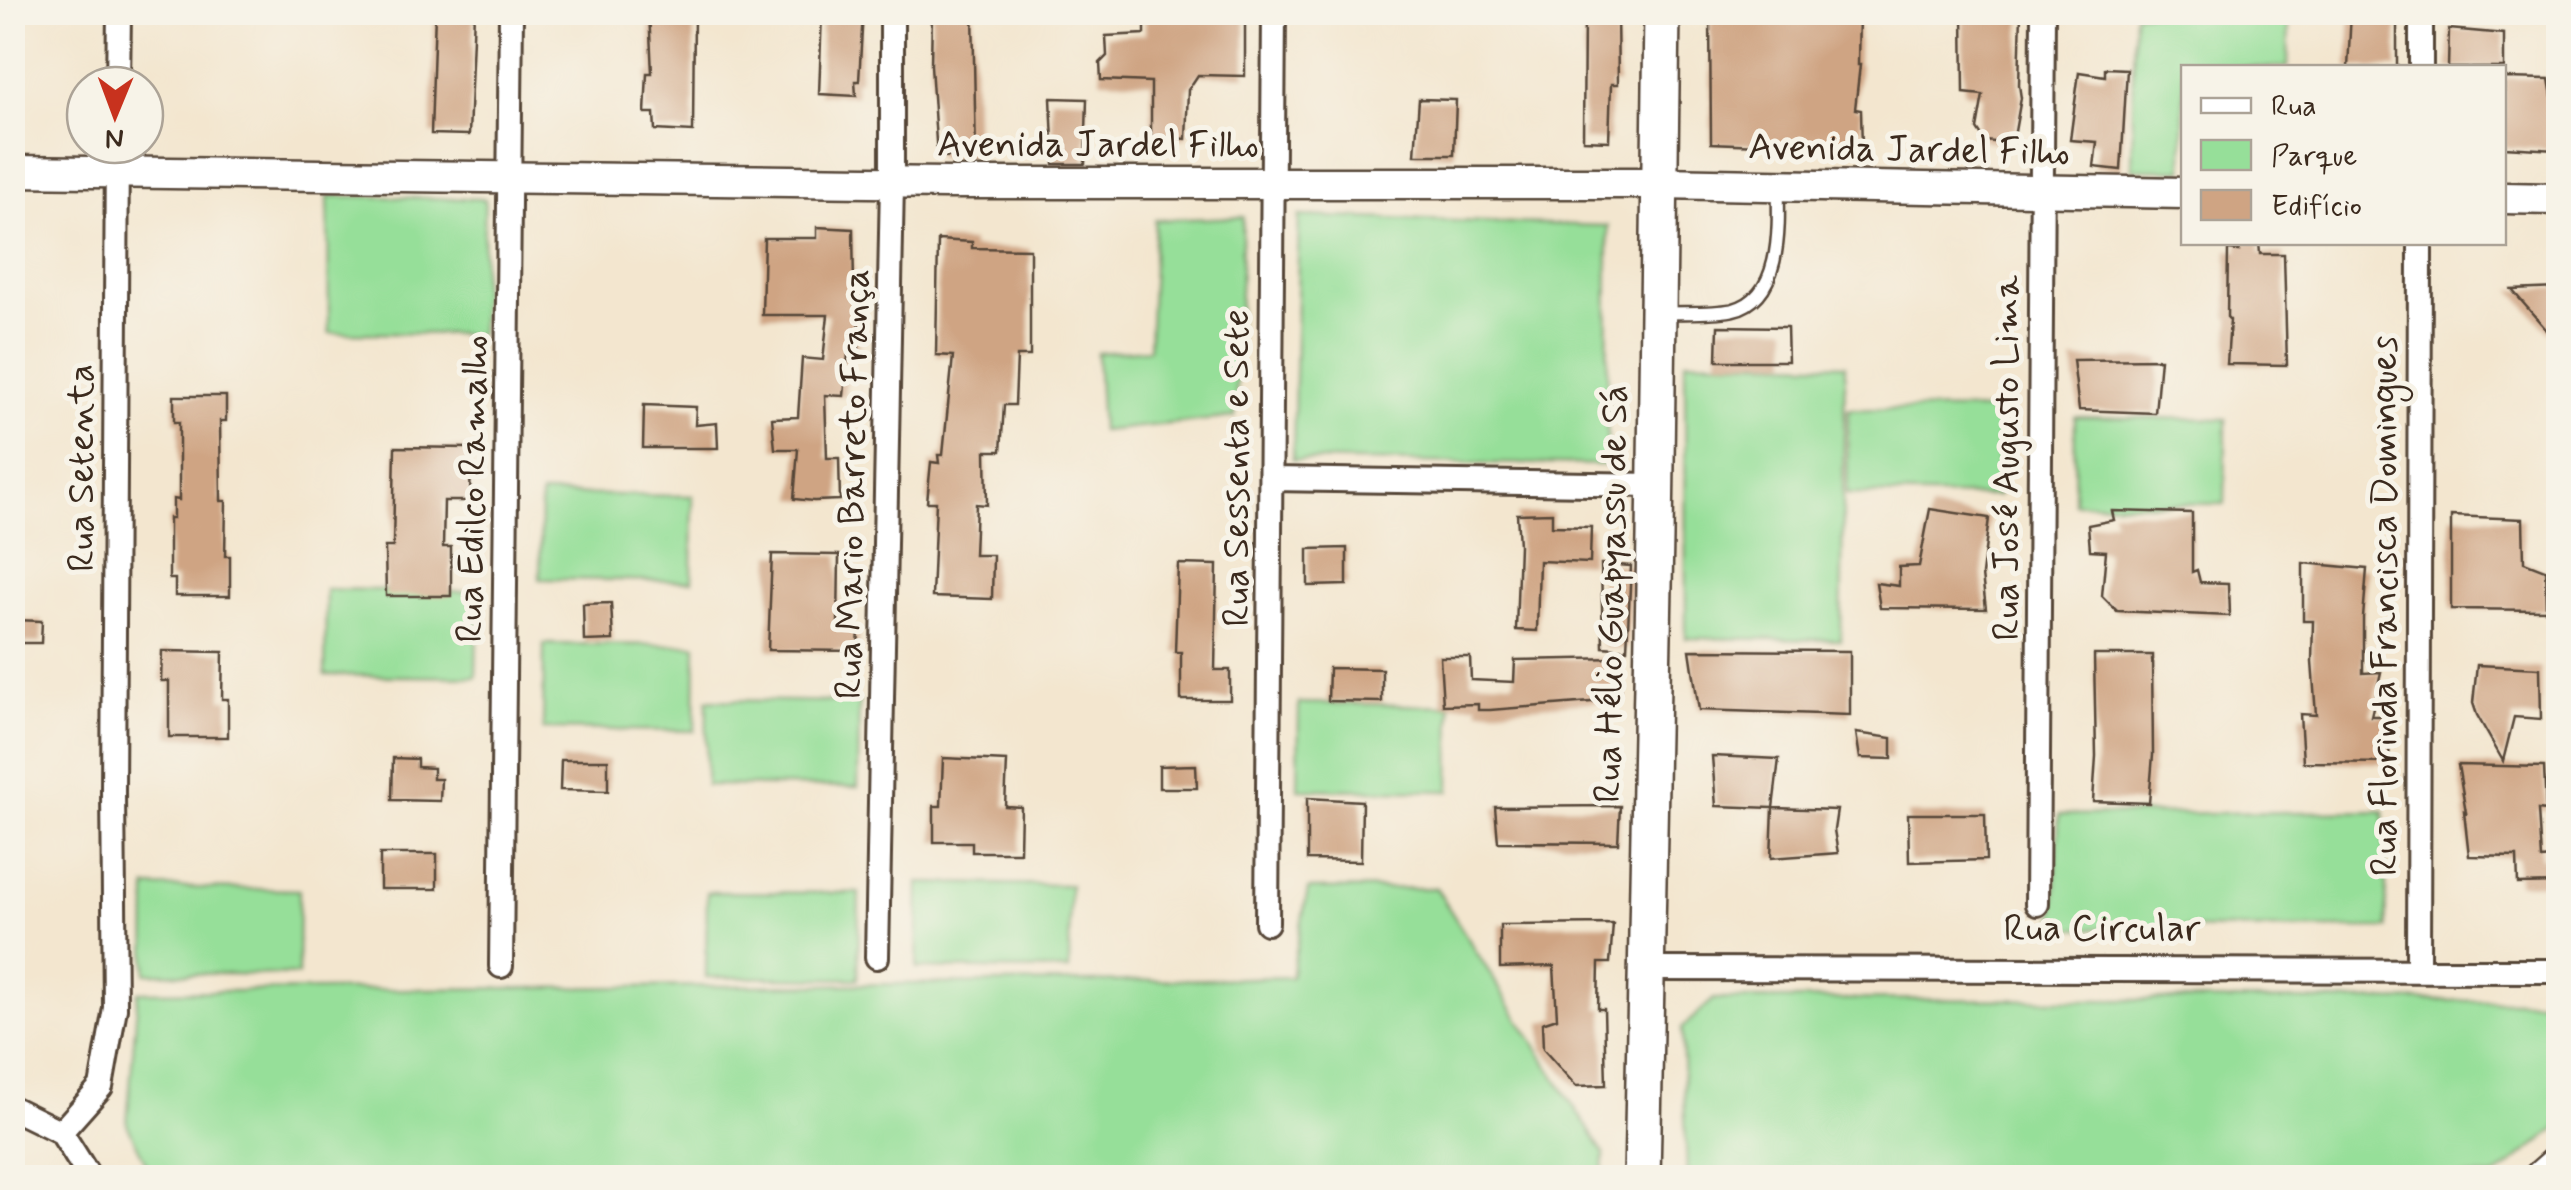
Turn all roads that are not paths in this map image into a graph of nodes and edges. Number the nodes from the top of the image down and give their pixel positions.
1 (119, 12) edge
2 (511, 12) edge
3 (892, 12) edge
4 (1274, 12) edge
5 (1662, 12) edge
6 (2044, 12) edge
7 (2421, 12) edge
8 (118, 65) edge
9 (2421, 65) edge
10 (165, 161) edge
11 (68, 165) edge
12 (116, 165) edge
13 (12, 172) edge
14 (509, 178) junction
15 (892, 182) junction
16 (1660, 183) junction
17 (1272, 184) junction
18 (1778, 185) junction
19 (2042, 190) junction
20 (2181, 193) edge
21 (2506, 198) edge
22 (2558, 199) edge
23 (2420, 245) edge
24 (1658, 313) junction
25 (1272, 479) junction
26 (1654, 485) junction
27 (2037, 904) dead end
28 (1267, 923) dead end
29 (877, 958) dead end
30 (501, 966) dead end
31 (1644, 968) junction
32 (2418, 970) junction
33 (2558, 971) edge
34 (12, 1108) edge
35 (61, 1132) junction
36 (2558, 1164) edge
37 (90, 1178) edge
38 (1642, 1178) edge
39 (2542, 1178) edge

1 - 8 street
2 - 14 street, Rua Edilco Ramalho
3 - 15 street, Rua Mario Barreto França
4 - 17 street, Rua Sessenta e Sete
5 - 16 main road, Rua Hélio Guapyassu de Sá
6 - 19 street, Rua José Augusto Lima
7 - 9 street
10 - 14 main road, Avenida Jardel Filho
11 - 13 main road, Avenida Jardel Filho
12 - 35 street, Rua Setenta
14 - 15 main road, Avenida Jardel Filho
14 - 30 street, Rua Edilco Ramalho
15 - 17 main road, Avenida Jardel Filho
15 - 29 street, Rua Mario Barreto França
16 - 17 main road, Avenida Jardel Filho
16 - 18 main road, Avenida Jardel Filho
16 - 24 main road, Rua Hélio Guapyassu de Sá
17 - 25 street, Rua Sessenta e Sete
18 - 19 main road, Avenida Jardel Filho
18 - 24 lane
19 - 20 main road, Avenida Jardel Filho
19 - 27 street, Rua José Augusto Lima
21 - 22 main road
23 - 32 street, Rua Florinda Francisca Domingues
24 - 26 main road, Rua Hélio Guapyassu de Sá
25 - 26 street
25 - 28 street, Rua Sessenta e Sete
26 - 31 main road, Rua Hélio Guapyassu de Sá
31 - 32 street, Rua Circular
31 - 38 main road, Rua Hélio Guapyassu de Sá
32 - 33 street, Rua Circular
34 - 35 street
35 - 37 street
36 - 39 main road

